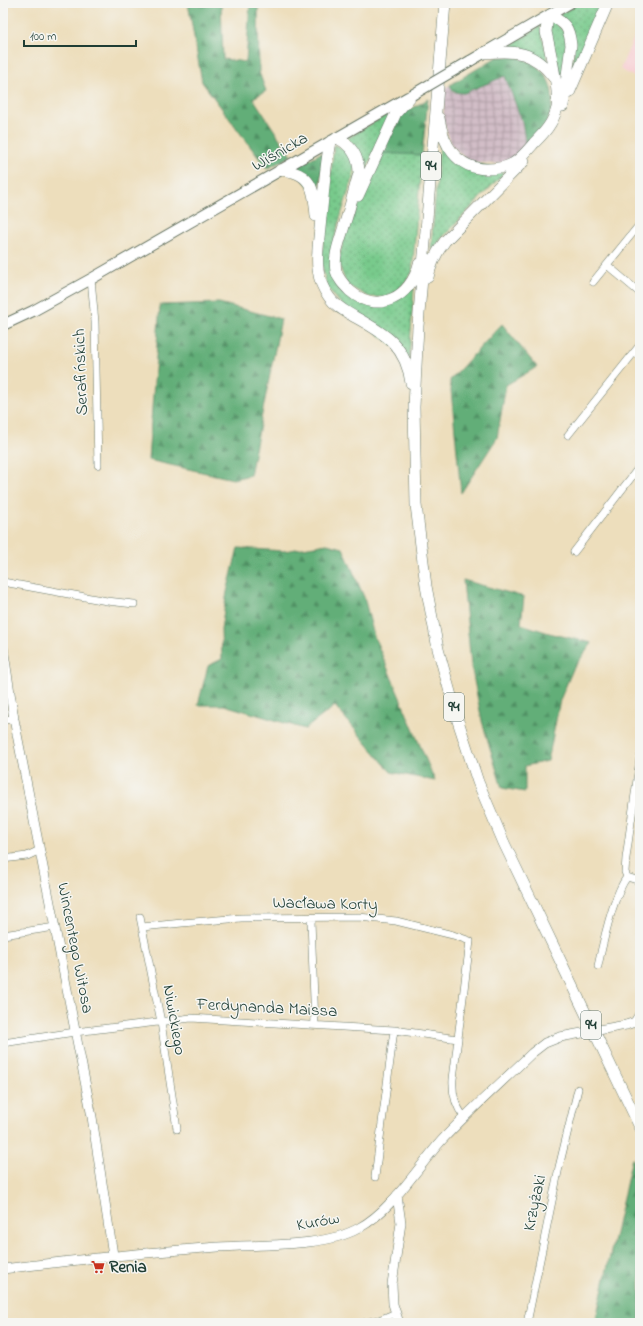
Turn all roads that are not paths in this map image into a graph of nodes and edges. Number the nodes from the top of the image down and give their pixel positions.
1 (445, 3) edge
2 (570, 3) edge
3 (608, 3) edge
4 (550, 15) junction
5 (484, 53) junction
6 (555, 80) junction
7 (412, 95) junction
8 (436, 98) junction
9 (563, 106) junction
10 (334, 140) junction
11 (280, 170) junction
12 (640, 224) edge
13 (344, 226) junction
14 (426, 234) junction
15 (318, 242) junction
16 (607, 265) junction
17 (91, 280) junction
18 (593, 282) dead end
19 (640, 293) edge
20 (420, 303) junction
21 (3, 325) edge
22 (640, 345) edge
23 (414, 407) junction
24 (568, 435) dead end
25 (98, 465) dead end
26 (640, 466) edge
27 (574, 552) dead end
28 (3, 582) edge
29 (134, 604) dead end
30 (3, 647) edge
31 (14, 719) junction
32 (3, 720) edge
33 (640, 758) edge
34 (40, 850) junction
35 (3, 859) edge
36 (627, 877) junction
37 (640, 881) edge
38 (140, 917) dead end
39 (314, 918) junction
40 (55, 927) junction
41 (142, 928) junction
42 (3, 935) edge
43 (598, 966) dead end
44 (640, 1014) edge
45 (161, 1022) junction
46 (315, 1025) junction
47 (394, 1030) junction
48 (75, 1032) junction
49 (458, 1039) junction
50 (3, 1043) edge
51 (578, 1089) dead end
52 (464, 1118) junction
53 (640, 1127) edge
54 (177, 1129) dead end
55 (375, 1177) dead end
56 (396, 1195) junction
57 (385, 1207) junction
58 (398, 1212) junction
59 (113, 1255) junction
60 (3, 1269) edge
61 (396, 1313) junction
62 (364, 1323) edge
63 (399, 1323) edge
64 (527, 1323) edge

1 - 8 main road, 94
2 - 4 main road, Wiśnicka
3 - 9 main road
4 - 5 main road, Wiśnicka
4 - 6 main road
4 - 9 main road
5 - 6 main road
5 - 7 main road, Wiśnicka, bridge
6 - 8 main road
7 - 10 main road, Wiśnicka
7 - 13 main road
8 - 14 main road, 94
9 - 20 main road
10 - 11 main road, Wiśnicka
10 - 13 main road
10 - 15 main road
11 - 15 main road
11 - 17 main road, Wiśnicka
12 - 16 street
13 - 14 main road
14 - 20 main road, 94
15 - 23 main road
16 - 18 street
16 - 19 street
17 - 21 main road, Wiśnicka
17 - 25 street, Serafińskich
20 - 23 main road, 94
22 - 24 street
23 - 53 main road, 94
26 - 27 street
28 - 29 street
30 - 31 street, Wincentego Witosa
31 - 32 street
31 - 34 street, Wincentego Witosa
33 - 36 street
34 - 35 street
34 - 40 street, Wincentego Witosa
36 - 37 street
36 - 43 street
38 - 41 street, Niwickiego
39 - 41 street, Wacława Korty
39 - 46 street
39 - 49 street, Wacława Korty
40 - 42 street
40 - 48 street, Wincentego Witosa
41 - 45 street, Niwickiego
44 - 52 street, Kurów, bridge
45 - 46 street, Ferdynanda Maissa
45 - 48 street, Ferdynanda Maissa
45 - 54 street, Niwickiego
46 - 47 street, Ferdynanda Maissa
47 - 49 street, Ferdynanda Maissa
47 - 55 street
48 - 50 street, Ferdynanda Maissa
48 - 59 street, Wincentego Witosa
49 - 52 street, Wacława Korty
51 - 64 street, Krzyżaki
52 - 56 street, Kurów
56 - 57 street, Kurów
56 - 58 street
57 - 58 street
57 - 59 street, Kurów
58 - 61 street
59 - 60 street, Kurów
61 - 62 street
61 - 63 street

